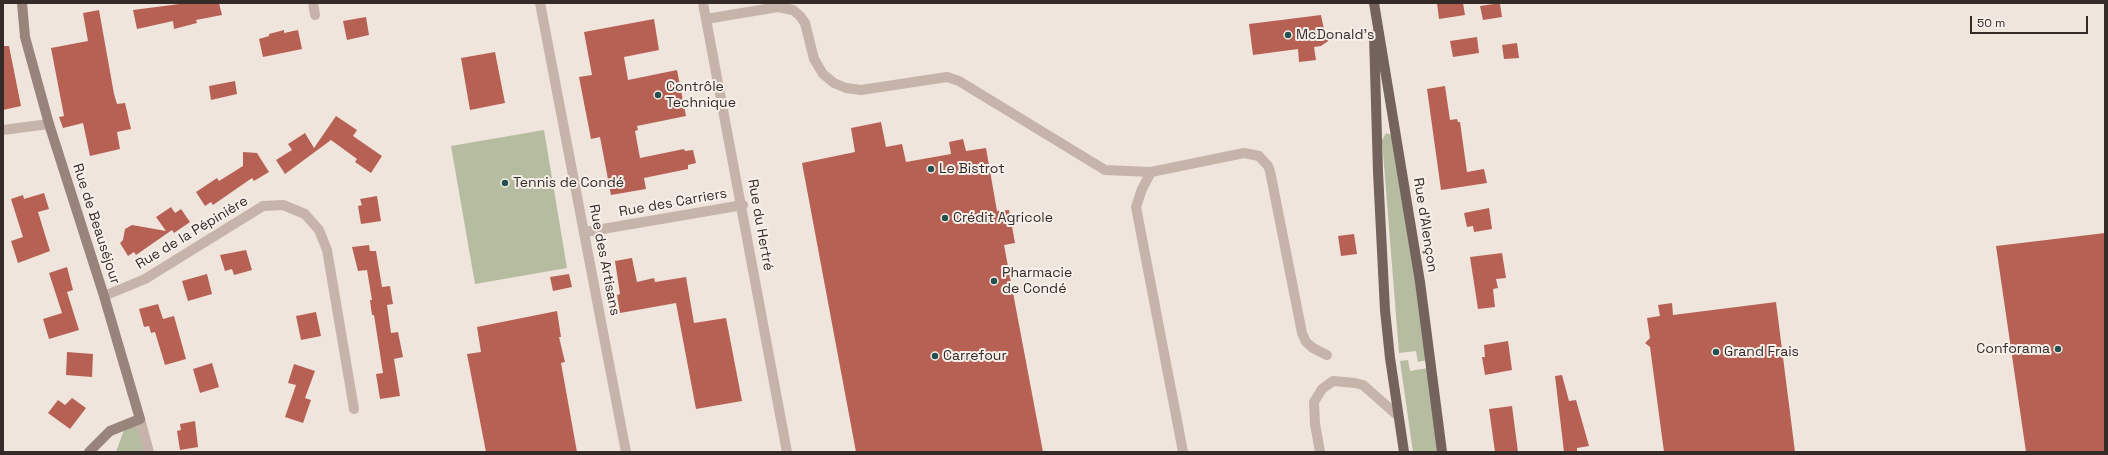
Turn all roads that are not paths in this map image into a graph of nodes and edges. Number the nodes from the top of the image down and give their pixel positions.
1 (22, 3) edge
2 (313, 3) edge
3 (540, 3) edge
4 (703, 3) edge
5 (1374, 3) edge
6 (315, 15) dead end
7 (706, 19) junction
8 (49, 124) junction
9 (3, 130) edge
10 (1151, 172) junction
11 (743, 205) junction
12 (585, 232) junction
13 (104, 296) junction
14 (1328, 355) dead end
15 (354, 410) dead end
16 (1397, 415) junction
17 (140, 419) junction
18 (89, 452) edge
19 (149, 452) edge
20 (626, 452) edge
21 (787, 452) edge
22 (1183, 452) edge
23 (1320, 452) edge
24 (1404, 452) edge
25 (1442, 452) edge

1 - 8 street, Rue de Beauséjour
2 - 6 street
3 - 12 street, Rue des Artisans
4 - 7 street, Rue du Hertré
5 - 16 main road, Rue d'Alençon
5 - 25 main road, Rue d'Alençon
7 - 10 street
7 - 11 street, Rue du Hertré
8 - 9 street
8 - 13 street, Rue de Beauséjour
10 - 14 street
10 - 22 street
11 - 12 street, Rue des Carriers
11 - 21 street, Rue du Hertré
12 - 20 street, Rue des Artisans
13 - 15 street, Rue de la Pépinière
13 - 17 street, Rue de Beauséjour
16 - 23 street
16 - 24 main road, Rue d'Alençon
17 - 18 street
17 - 19 street, Rue de Beauséjour

